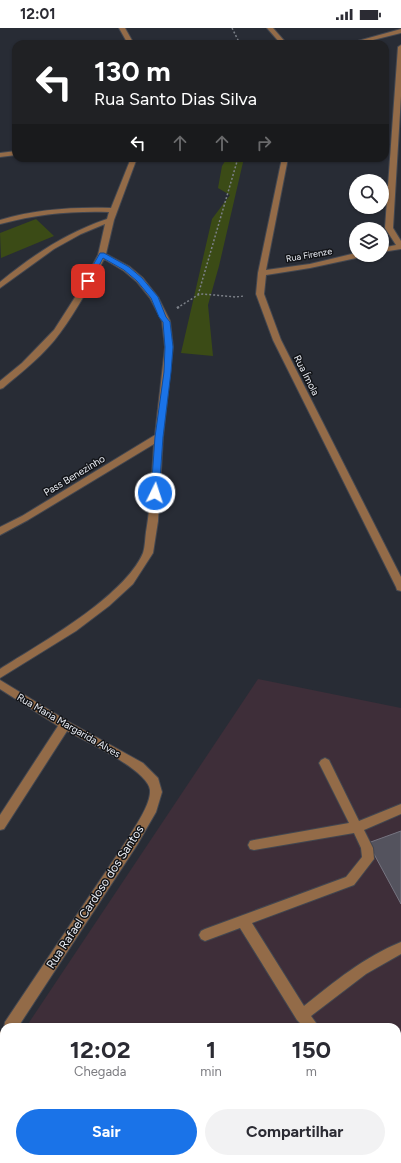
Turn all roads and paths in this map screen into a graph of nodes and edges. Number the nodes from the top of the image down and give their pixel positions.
1 (122, 28) edge
2 (232, 28) edge
3 (270, 28) edge
4 (401, 31) edge
5 (128, 40) edge
6 (238, 40) edge
7 (280, 40) edge
8 (366, 40) edge
9 (401, 47) edge
10 (12, 154) edge
11 (0, 155) edge
12 (133, 162) edge
13 (237, 162) edge
14 (284, 162) edge
15 (115, 210) junction
16 (110, 220) junction
17 (0, 222) edge
18 (401, 246) edge
19 (389, 249) edge
20 (102, 255) junction
21 (349, 257) edge
22 (262, 272) junction
23 (0, 286) edge
24 (198, 295) junction
25 (236, 297) dead end
26 (162, 317) junction
27 (0, 386) edge
28 (159, 437) junction
29 (0, 531) edge
30 (401, 587) edge
31 (0, 674) edge
32 (0, 684) edge
33 (65, 725) junction
34 (325, 763) dead end
35 (139, 766) joint
36 (401, 810) edge
37 (0, 825) edge
38 (357, 827) junction
39 (254, 845) dead end
40 (243, 921) junction
41 (205, 935) dead end
42 (401, 948) edge
43 (302, 1015) junction
44 (13, 1023) edge
45 (309, 1023) edge

1 - 5 street
2 - 6 path
3 - 7 street
4 - 8 street
9 - 18 street
10 - 11 street
12 - 15 street
13 - 24 path
14 - 22 street, Rua Ímola
15 - 16 street
15 - 17 street
16 - 20 street
16 - 23 street
18 - 19 street
20 - 26 street
20 - 27 street
21 - 22 street, Rua Firenze
22 - 30 street, Rua Ímola
24 - 25 path
24 - 26 path
26 - 28 street
28 - 29 street, Pass Benezinho
28 - 31 street
32 - 33 street, Rua Maria Margarida Alves
33 - 35 street, Rua Maria Margarida Alves
33 - 37 street
34 - 38 street
35 - 44 street, Rua Rafael Cardoso dos Santos
36 - 38 street
38 - 39 street
38 - 40 street
40 - 41 street
40 - 43 street
42 - 43 street
43 - 45 street

